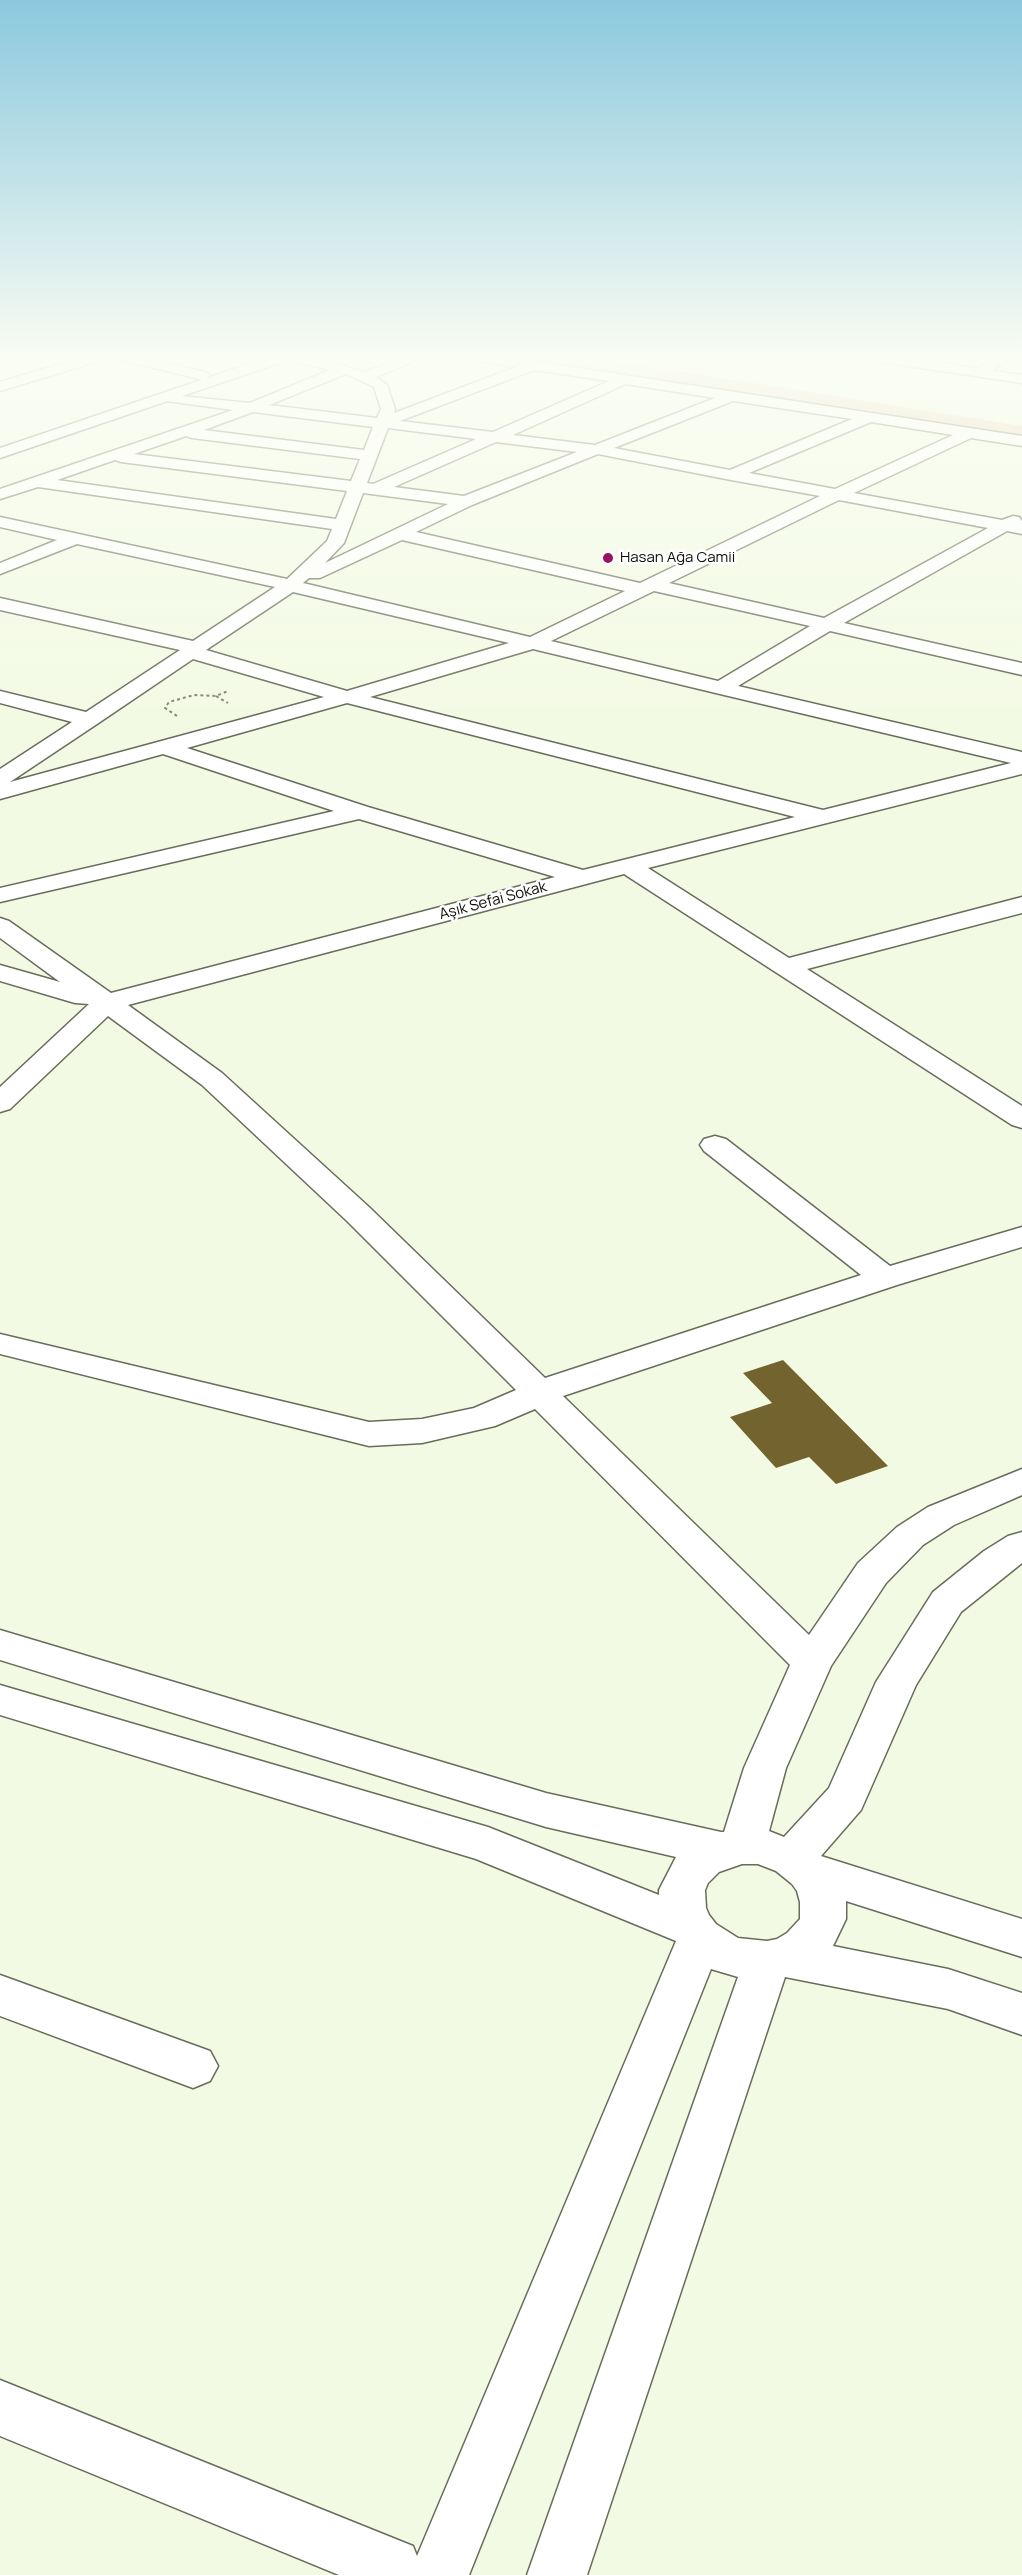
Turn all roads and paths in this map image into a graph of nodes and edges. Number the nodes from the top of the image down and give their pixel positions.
1 (55, 475) edge
2 (235, 475) edge
3 (361, 475) edge
4 (408, 475) edge
5 (530, 475) edge
6 (731, 475) edge
7 (879, 475) edge
8 (35, 482) junction
9 (375, 489) junction
10 (0, 494) edge
11 (354, 494) junction
12 (836, 495) junction
13 (466, 501) junction
14 (1022, 515) edge
15 (0, 522) edge
16 (342, 525) junction
17 (1013, 527) edge
18 (400, 534) junction
19 (76, 538) junction
20 (0, 569) edge
21 (294, 583) junction
22 (647, 587) junction
23 (0, 604) edge
24 (826, 625) junction
25 (532, 643) junction
26 (194, 650) junction
27 (1021, 667) edge
28 (720, 688) junction
29 (0, 697) edge
30 (347, 697) junction
31 (229, 707) dead end
32 (182, 717) dead end
33 (90, 720) junction
34 (163, 747) junction
35 (1022, 759) edge
36 (1022, 767) edge
37 (0, 779) edge
38 (0, 792) edge
39 (360, 812) junction
40 (822, 817) junction
41 (628, 866) junction
42 (582, 877) junction
43 (0, 896) edge
44 (1022, 905) edge
45 (0, 926) edge
46 (785, 967) junction
47 (0, 973) edge
48 (106, 1003) junction
49 (0, 1103) edge
50 (1022, 1119) edge
51 (715, 1145) dead end
52 (1022, 1237) edge
53 (885, 1278) junction
54 (0, 1344) edge
55 (540, 1392) junction
56 (1022, 1481) edge
57 (1022, 1545) edge
58 (0, 1645) edge
59 (812, 1662) junction
60 (0, 1700) edge
61 (732, 1848) junction
62 (800, 1864) junction
63 (696, 1932) junction
64 (1022, 1938) edge
65 (777, 1959) junction
66 (0, 1995) edge
67 (1022, 2014) edge
68 (193, 2066) dead end
69 (0, 2408) edge
70 (416, 2571) edge
71 (557, 2575) edge

1 - 8 street
2 - 11 street
3 - 11 street
4 - 9 street
5 - 13 street
6 - 12 street
7 - 12 street
8 - 10 street
8 - 16 street
9 - 11 street
9 - 13 street
11 - 16 street
12 - 17 street
12 - 22 street
13 - 18 street
14 - 17 street
15 - 19 street
16 - 21 street
17 - 24 street
18 - 21 street
18 - 22 street
19 - 20 street
19 - 21 street
21 - 25 street
21 - 26 street
22 - 24 street
22 - 25 street
23 - 26 street
24 - 27 street
24 - 28 street
25 - 28 street
25 - 30 street
26 - 30 street
26 - 33 street
28 - 35 street
29 - 33 street
30 - 34 street
30 - 40 street
31 - 32 path
33 - 37 street
34 - 38 street
34 - 39 street
36 - 40 street, Aşık Sefai Sokak
39 - 42 street
39 - 43 street
40 - 41 street, Aşık Sefai Sokak
41 - 42 street, Aşık Sefai Sokak
41 - 46 street
42 - 48 street, Aşık Sefai Sokak
44 - 46 street
45 - 48 street
46 - 50 street
47 - 48 street
48 - 49 street, Aşık Sefai Sokak
48 - 55 street
51 - 53 street
52 - 53 street
53 - 55 street
54 - 55 street
55 - 59 street
56 - 59 street
57 - 62 street
58 - 61 street
59 - 61 street
60 - 63 street
61 - 62 street
61 - 63 street
62 - 64 street
62 - 65 street
63 - 65 street
63 - 70 street
65 - 67 street
65 - 71 street
66 - 68 street
69 - 70 street

